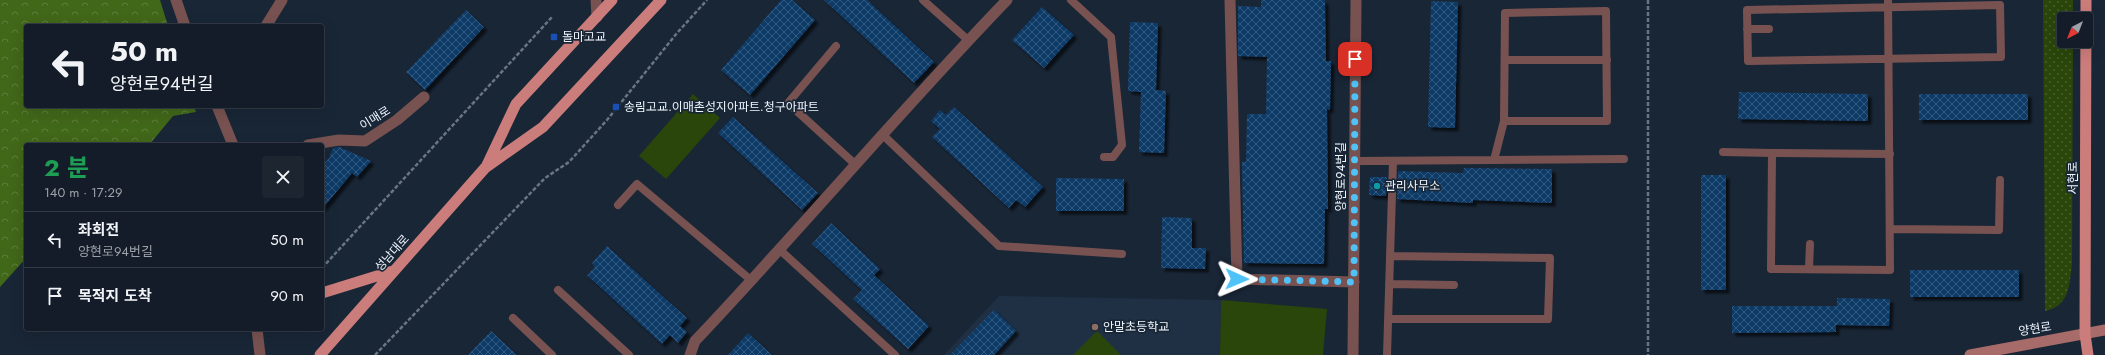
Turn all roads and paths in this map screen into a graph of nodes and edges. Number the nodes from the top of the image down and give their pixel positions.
1 (176, 0) edge
2 (282, 0) edge
3 (596, 0) edge
4 (612, 0) edge
5 (661, 0) edge
6 (707, 0) edge
7 (923, 0) edge
8 (1007, 0) edge
9 (1070, 0) edge
10 (1230, 0) edge
11 (1356, 0) edge
12 (1648, 0) edge
13 (2086, 0) edge
14 (1888, 4) edge
15 (552, 17) dead end
16 (597, 17) junction
17 (184, 24) edge
18 (267, 24) edge
19 (1747, 29) junction
20 (1769, 29) dead end
21 (968, 40) junction
22 (836, 46) dead end
23 (1889, 58) junction
24 (1505, 60) junction
25 (1607, 60) junction
26 (424, 97) dead end
27 (218, 108) edge
28 (1504, 121) junction
29 (883, 135) junction
30 (232, 143) edge
31 (320, 143) edge
32 (1723, 152) dead end
33 (1772, 153) junction
34 (1890, 154) junction
35 (1104, 157) dead end
36 (1624, 159) dead end
37 (1494, 160) junction
38 (1355, 161) junction
39 (1393, 161) junction
40 (856, 165) junction
41 (485, 168) junction
42 (2000, 180) dead end
43 (618, 205) dead end
44 (1890, 229) junction
45 (1810, 244) dead end
46 (780, 250) junction
47 (1122, 254) dead end
48 (1390, 256) junction
49 (324, 266) edge
50 (1809, 269) junction
51 (394, 271) junction
52 (752, 281) junction
53 (1354, 282) junction
54 (1389, 284) junction
55 (1454, 285) dead end
56 (558, 290) dead end
57 (324, 292) edge
58 (513, 318) dead end
59 (1388, 319) junction
60 (2105, 330) edge
61 (256, 331) edge
62 (2086, 334) junction
63 (260, 355) edge
64 (320, 355) edge
65 (375, 355) edge
66 (552, 355) edge
67 (629, 355) edge
68 (690, 355) edge
69 (895, 355) edge
70 (1353, 355) edge
71 (1387, 355) edge
72 (1648, 355) edge
73 (1970, 355) edge
74 (2088, 355) edge

1 - 17 street
2 - 18 street
3 - 16 street
4 - 16 main road, 성남대로
5 - 41 main road, 성남대로
6 - 65 path
7 - 21 lane
8 - 21 street
9 - 35 lane
10 - 53 street
11 - 38 street, 양현로94번길
12 - 72 path
13 - 62 main road, 서현로
14 - 19 lane
14 - 23 lane
14 - 23 lane
15 - 49 path
16 - 41 main road, 성남대로
19 - 20 lane
19 - 23 lane
21 - 29 street
22 - 40 lane
23 - 34 lane
24 - 25 lane
24 - 25 lane
24 - 28 lane
25 - 28 lane
26 - 31 street, 이매로
27 - 30 street
28 - 37 lane
29 - 40 street
29 - 47 lane
32 - 33 lane
33 - 34 lane
33 - 50 lane
34 - 44 lane
36 - 37 lane
37 - 39 lane
38 - 39 lane
38 - 53 street, 양현로94번길
39 - 48 lane
40 - 46 street
41 - 51 main road, 성남대로
42 - 44 lane
43 - 52 lane
44 - 50 lane
45 - 50 lane
46 - 52 street
46 - 69 lane
48 - 54 lane
48 - 59 lane
51 - 57 main road
51 - 64 main road, 성남대로
52 - 68 street
53 - 70 street, 양현로94번길
54 - 55 lane
54 - 59 lane
56 - 67 lane
58 - 66 lane
59 - 71 lane
60 - 62 main road, 양현로
61 - 63 street
62 - 73 main road, 양현로
62 - 74 main road, 서현로

